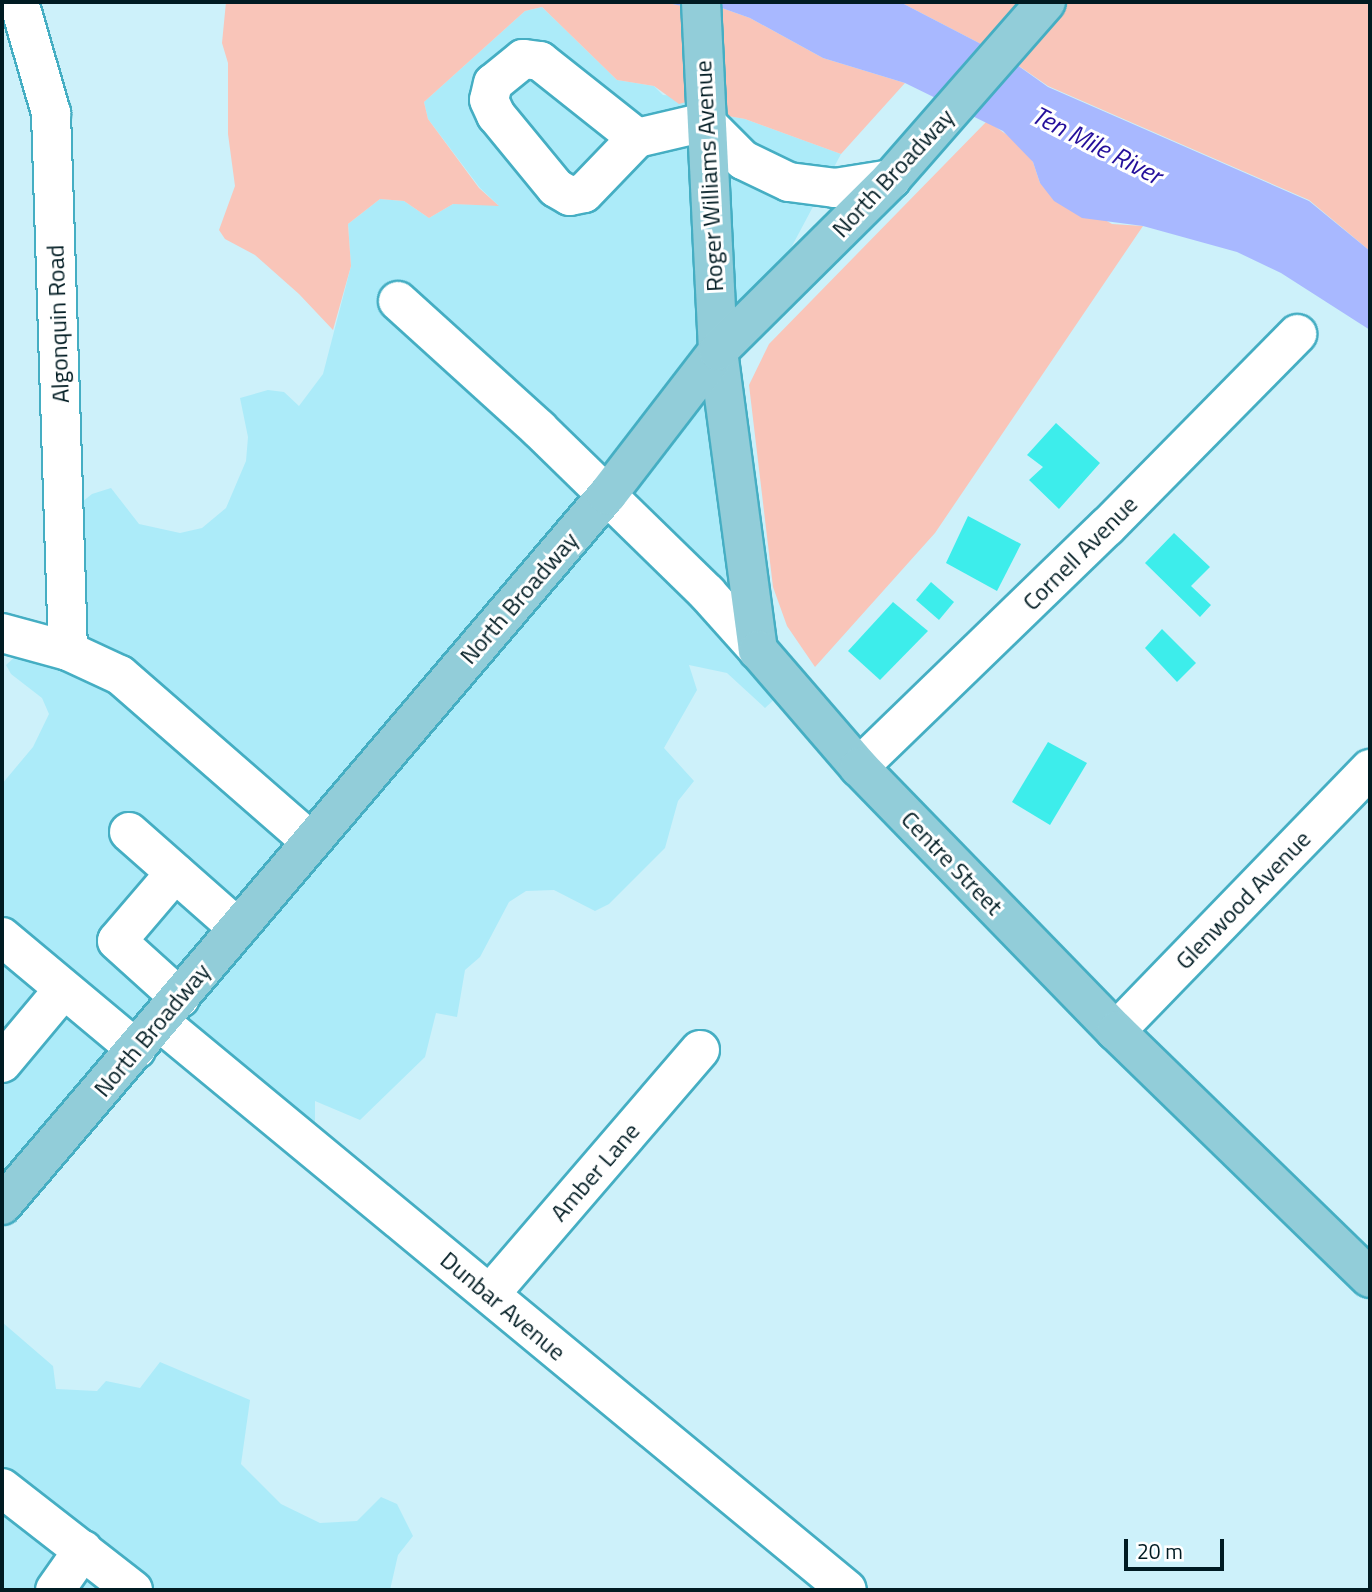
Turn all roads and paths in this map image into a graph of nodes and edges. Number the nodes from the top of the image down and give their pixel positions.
1 (19, 2) edge
2 (701, 7) edge
3 (1035, 15) edge
4 (705, 122) junction
5 (637, 138) dead end
6 (891, 179) junction
7 (398, 301) dead end
8 (1297, 334) dead end
9 (718, 351) junction
10 (607, 495) junction
11 (2, 634) edge
12 (758, 650) junction
13 (68, 651) junction
14 (859, 767) junction
15 (1370, 769) edge
16 (129, 832) dead end
17 (310, 841) junction
18 (175, 873) junction
19 (238, 928) junction
20 (2, 937) edge
21 (63, 990) junction
22 (159, 1023) junction
23 (1116, 1031) junction
24 (700, 1050) dead end
25 (2, 1063) edge
26 (7, 1188) edge
27 (1370, 1278) edge
28 (490, 1294) junction
29 (2, 1488) edge
30 (83, 1550) junction
31 (55, 1590) edge
32 (133, 1590) edge
33 (846, 1590) edge

1 - 13 street, Algonquin Road
2 - 4 main road, Roger Williams Avenue
3 - 6 main road, North Broadway
4 - 5 street
4 - 6 street
4 - 9 main road, Roger Williams Avenue
6 - 9 main road, North Broadway
7 - 10 street
8 - 14 street, Cornell Avenue
9 - 10 main road, North Broadway
9 - 12 main road
10 - 12 street
10 - 17 main road, North Broadway
11 - 13 street
12 - 14 main road, Centre Street
13 - 17 street
14 - 23 main road, Centre Street
15 - 23 street, Glenwood Avenue
16 - 18 street
17 - 19 main road, North Broadway
18 - 19 street
18 - 22 street
19 - 22 main road, North Broadway
20 - 21 street
21 - 22 street
21 - 25 street
22 - 26 main road, North Broadway
22 - 28 street, Dunbar Avenue
23 - 27 main road, Centre Street
24 - 28 street, Amber Lane
28 - 33 street, Dunbar Avenue
29 - 30 street
30 - 31 street
30 - 32 street

